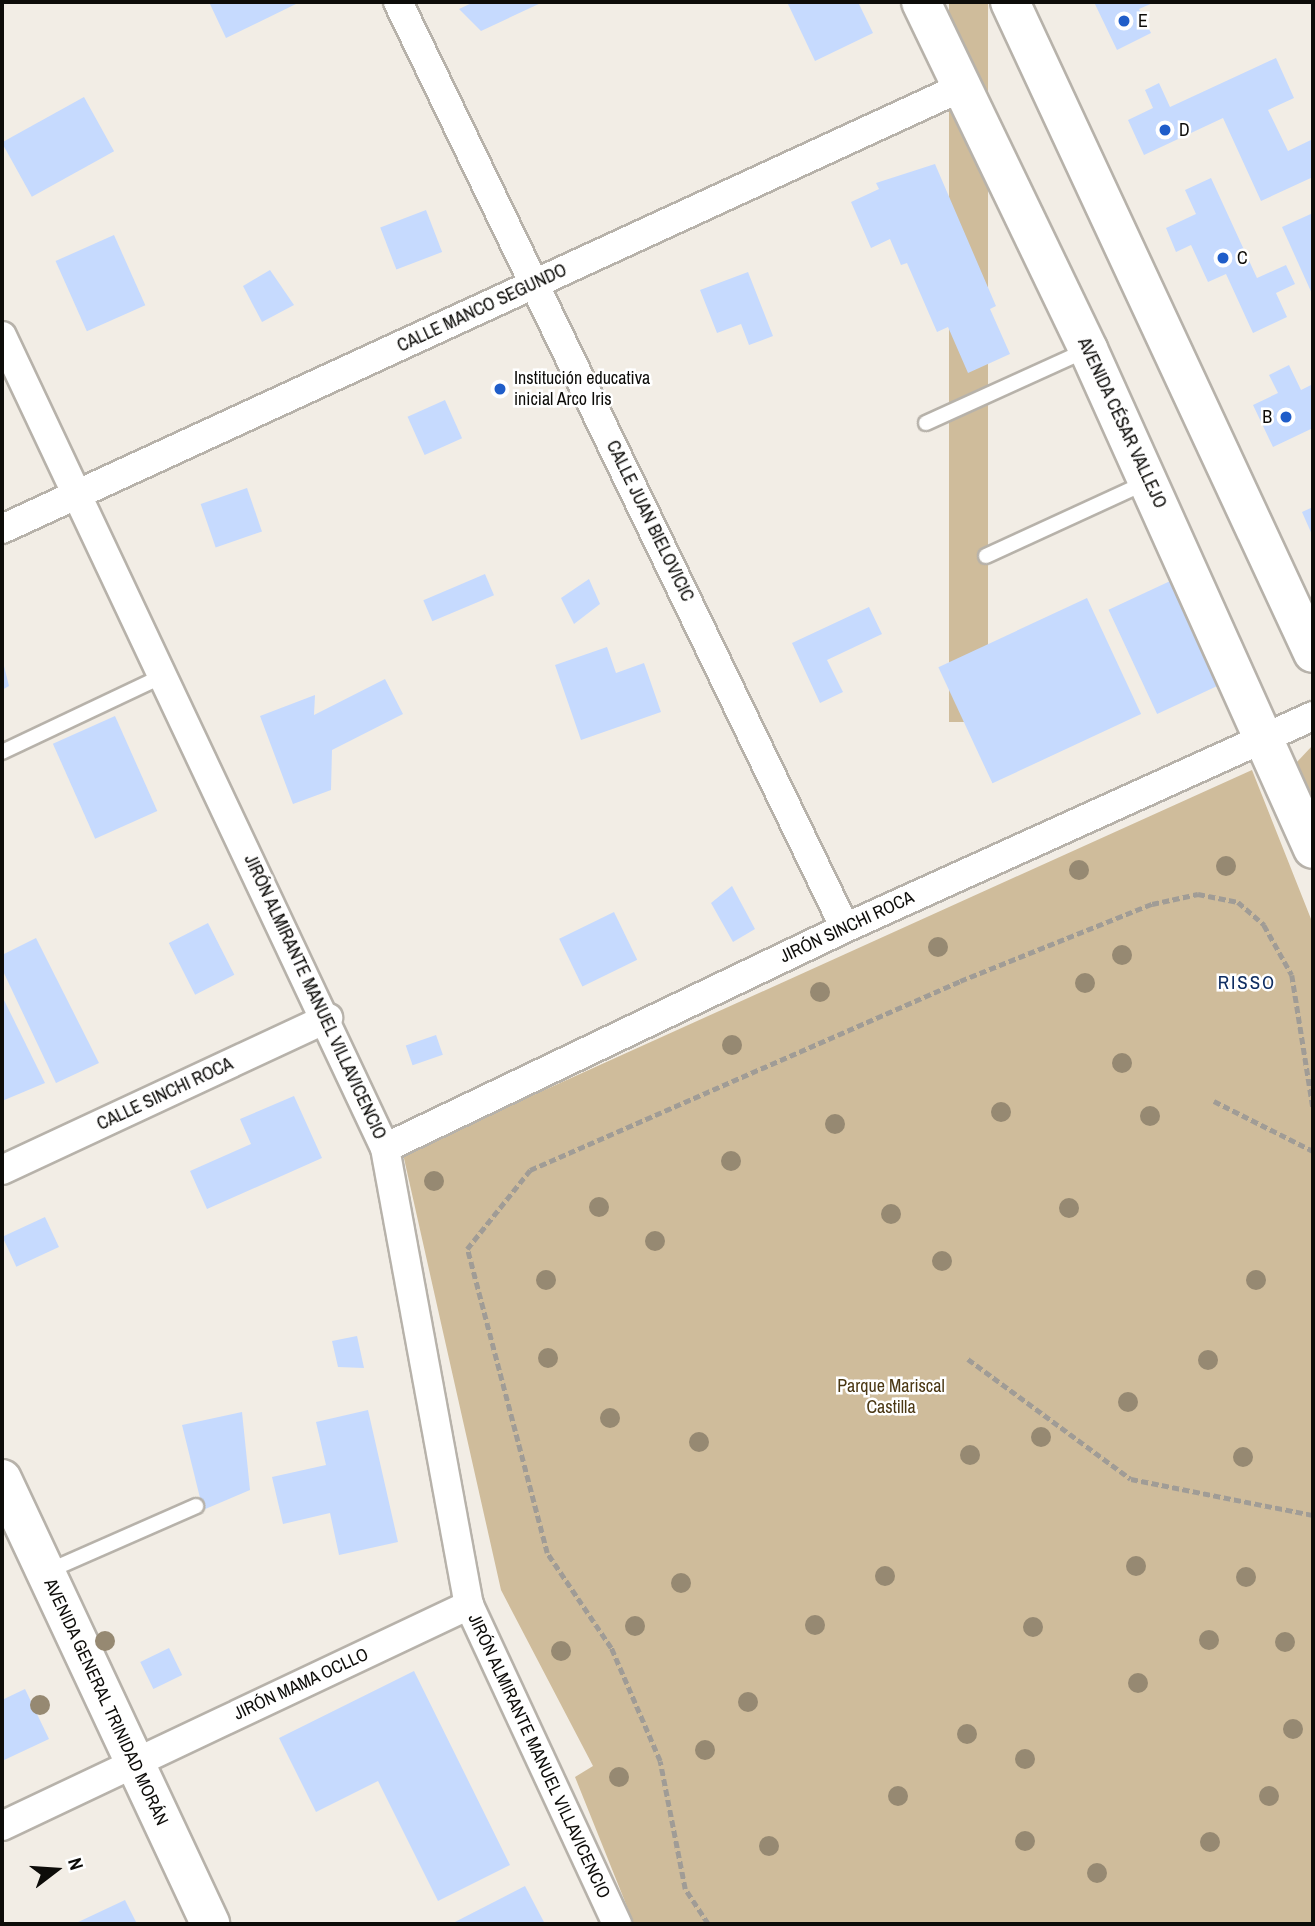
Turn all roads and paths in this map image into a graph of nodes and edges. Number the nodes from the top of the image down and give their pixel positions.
1 (398, 2) edge
2 (921, 2) edge
3 (1010, 2) edge
4 (961, 87) junction
5 (535, 283) junction
6 (2, 336) edge
7 (1088, 349) junction
8 (926, 423) dead end
9 (1149, 481) junction
10 (75, 495) junction
11 (2, 529) edge
12 (986, 556) dead end
13 (1313, 653) edge
14 (163, 676) junction
15 (1313, 716) edge
16 (1266, 733) junction
17 (2, 752) edge
18 (1313, 849) edge
19 (845, 928) junction
20 (328, 1018) junction
21 (1214, 1101) dead end
22 (1313, 1108) edge
23 (385, 1148) junction
24 (1313, 1151) edge
25 (2, 1170) edge
26 (968, 1359) dead end
27 (2, 1479) edge
28 (196, 1506) dead end
29 (1313, 1515) edge
30 (45, 1572) junction
31 (469, 1605) junction
32 (134, 1763) junction
33 (2, 1826) edge
34 (210, 1924) edge
35 (617, 1924) edge
36 (708, 1924) edge

1 - 5 street, CALLE JUAN BIELOVICIC
2 - 4 main road, AVENIDA CÉSAR VALLEJO
3 - 13 main road
4 - 5 street, CALLE MANCO SEGUNDO
4 - 7 main road, AVENIDA CÉSAR VALLEJO
5 - 10 street, CALLE MANCO SEGUNDO
5 - 19 street, CALLE JUAN BIELOVICIC
6 - 10 street, JIRÓN ALMIRANTE MANUEL VILLAVICENCIO
7 - 8 lane
7 - 9 main road, AVENIDA CÉSAR VALLEJO
9 - 12 lane
9 - 16 main road, AVENIDA CÉSAR VALLEJO
10 - 11 street, CALLE MANCO SEGUNDO
10 - 14 street, JIRÓN ALMIRANTE MANUEL VILLAVICENCIO
14 - 17 lane
14 - 20 street, JIRÓN ALMIRANTE MANUEL VILLAVICENCIO
15 - 16 street, JIRÓN SINCHI ROCA
16 - 18 main road, AVENIDA CÉSAR VALLEJO
16 - 19 street, JIRÓN SINCHI ROCA
19 - 23 street, JIRÓN SINCHI ROCA
20 - 23 street, JIRÓN ALMIRANTE MANUEL VILLAVICENCIO
20 - 25 street, CALLE SINCHI ROCA
21 - 24 path
22 - 36 path
23 - 31 street, JIRÓN ALMIRANTE MANUEL VILLAVICENCIO
26 - 29 path
27 - 30 main road, AVENIDA GENERAL TRINIDAD MORÁN
28 - 30 lane
30 - 32 main road, AVENIDA GENERAL TRINIDAD MORÁN
31 - 32 street, JIRÓN MAMA OCLLO
31 - 35 street, JIRÓN ALMIRANTE MANUEL VILLAVICENCIO
32 - 33 street, JIRÓN MAMA OCLLO
32 - 34 main road, AVENIDA GENERAL TRINIDAD MORÁN

